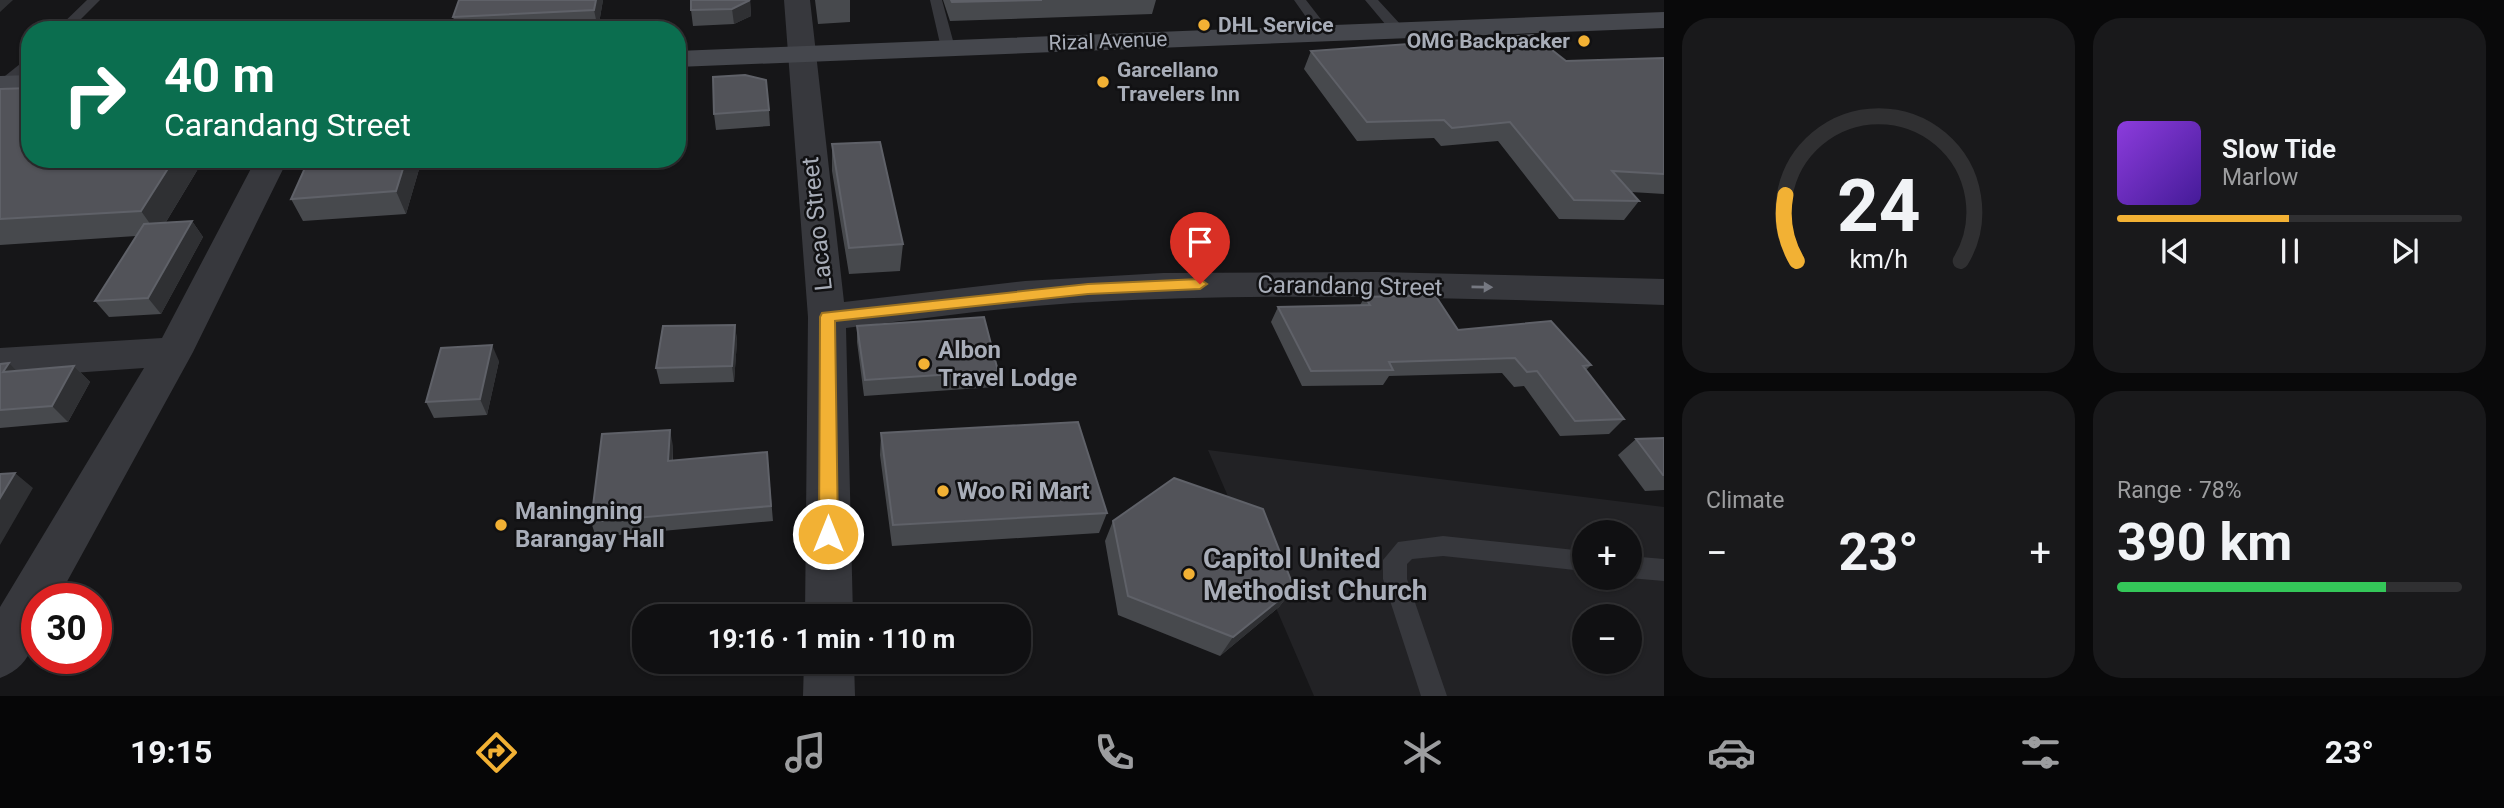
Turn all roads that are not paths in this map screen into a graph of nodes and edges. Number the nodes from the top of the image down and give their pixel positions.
1 (94, 0) edge
2 (797, 0) edge
3 (936, 0) edge
4 (1300, 0) edge
5 (1371, 0) edge
6 (1664, 20) edge
7 (72, 21) edge
8 (1396, 29) junction
9 (1323, 31) junction
10 (948, 48) junction
11 (801, 54) junction
12 (686, 59) edge
13 (267, 168) edge
14 (1664, 292) edge
15 (827, 317) junction
16 (174, 352) junction
17 (0, 363) edge
18 (1572, 560) edge
19 (1642, 567) edge
20 (1664, 570) edge
21 (829, 604) edge
22 (0, 654) edge
23 (829, 674) edge
24 (829, 696) edge
25 (1434, 696) edge

1 - 7 lane
2 - 11 street, Lacao Street
3 - 10 lane
4 - 9 lane
5 - 8 lane
6 - 8 main road, Rizal Avenue
8 - 9 main road, Rizal Avenue
9 - 10 main road, Rizal Avenue
10 - 11 main road, Rizal Avenue
11 - 12 main road, Rizal Avenue
11 - 15 street, Lacao Street
13 - 16 street
15 -> 14 street, Carandang Street
15 - 21 street, Lacao Street
16 - 17 street
16 - 22 street
18 - 25 lane
19 - 20 lane
23 - 24 street

